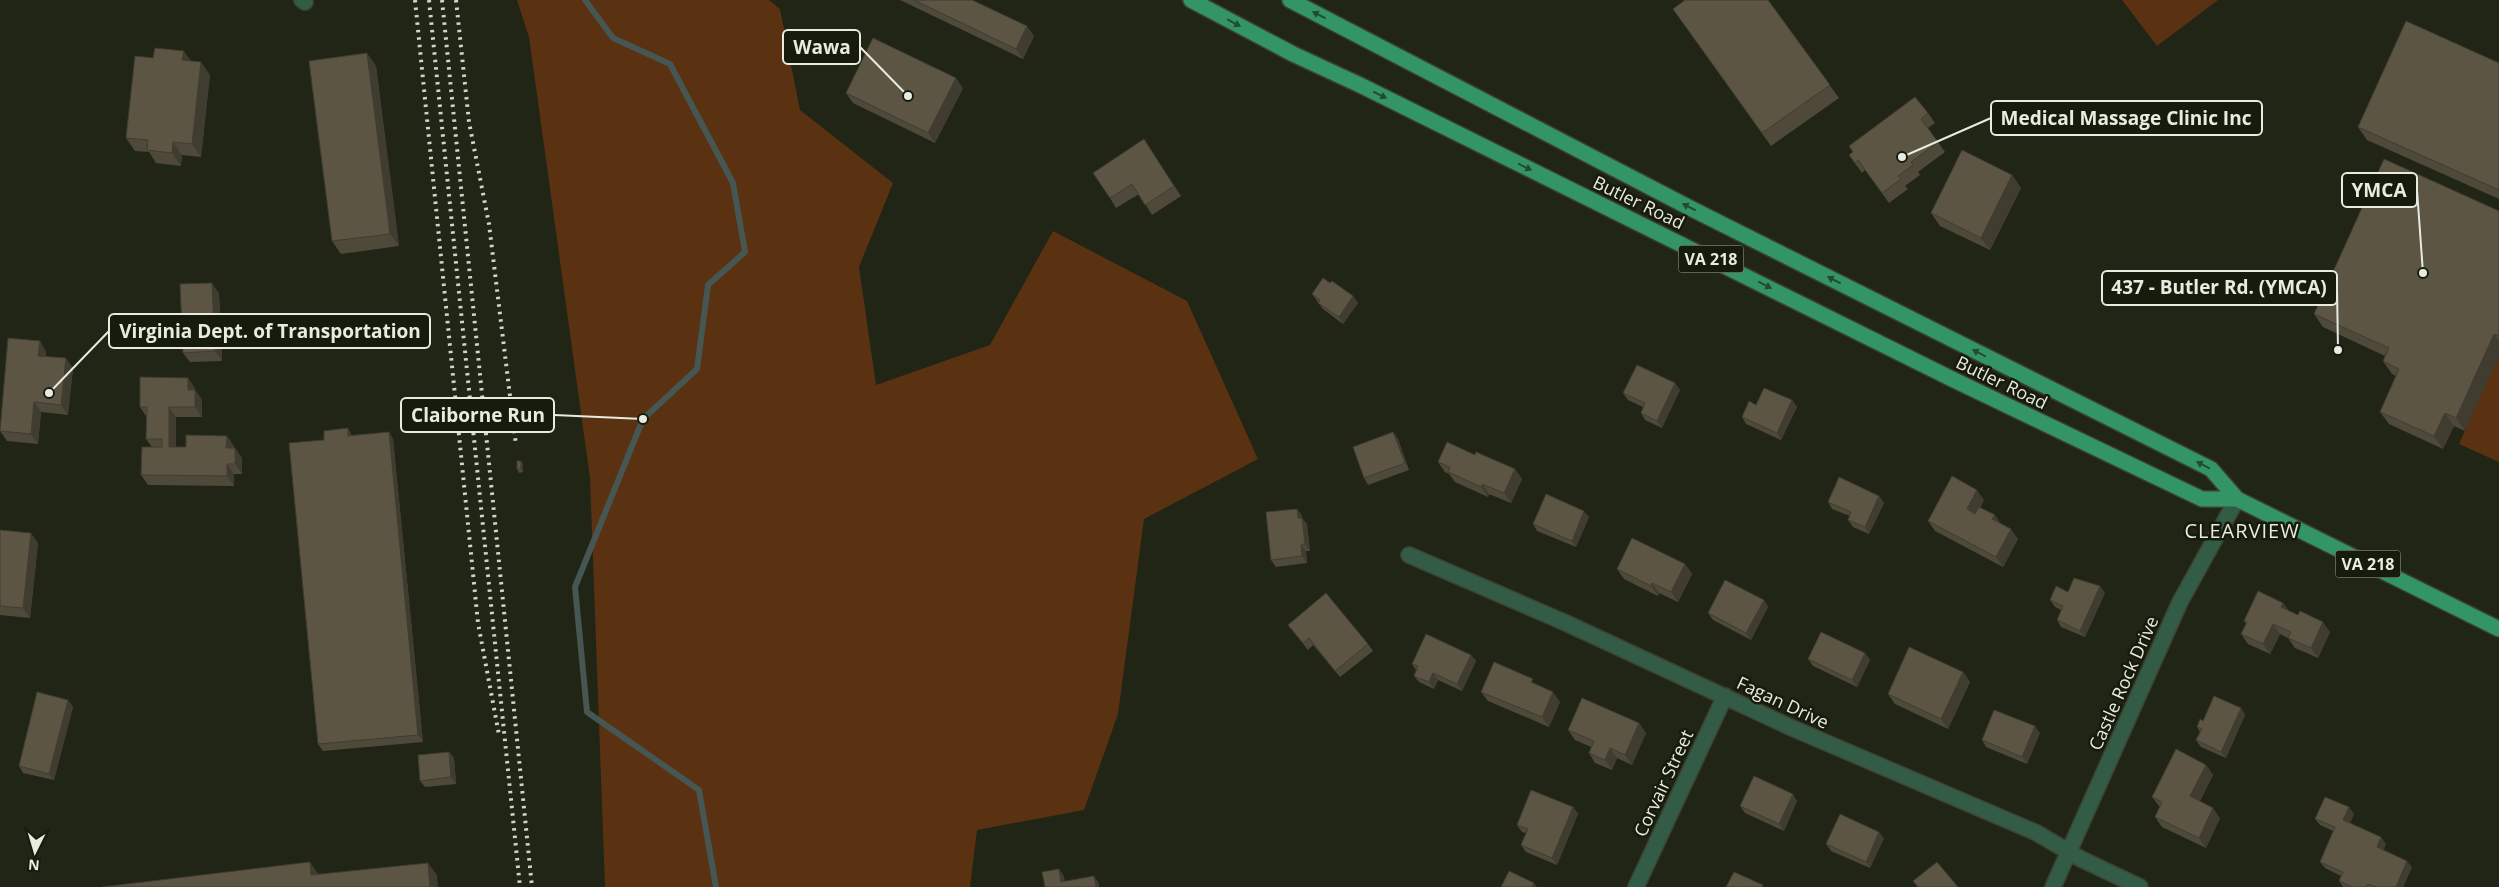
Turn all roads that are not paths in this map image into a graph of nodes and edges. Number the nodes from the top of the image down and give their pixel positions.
1 (1191, 0) edge
2 (1290, 0) edge
3 (2237, 499) junction
4 (1409, 555) dead end
5 (2499, 629) edge
6 (1725, 696) junction
7 (2068, 851) junction
8 (1636, 887) edge
9 (2052, 887) edge
10 (2140, 887) edge

1 -> 3 main road, Butler Road / VA 218
3 -> 2 main road, Butler Road / VA 218
3 - 5 main road, Butler Road / VA 218
3 - 7 street, Castle Rock Drive
4 - 6 street, Fagan Drive
6 - 7 street, Fagan Drive
6 - 8 street, Corvair Street
7 - 9 street, Castle Rock Drive
7 - 10 street, Fagan Drive

